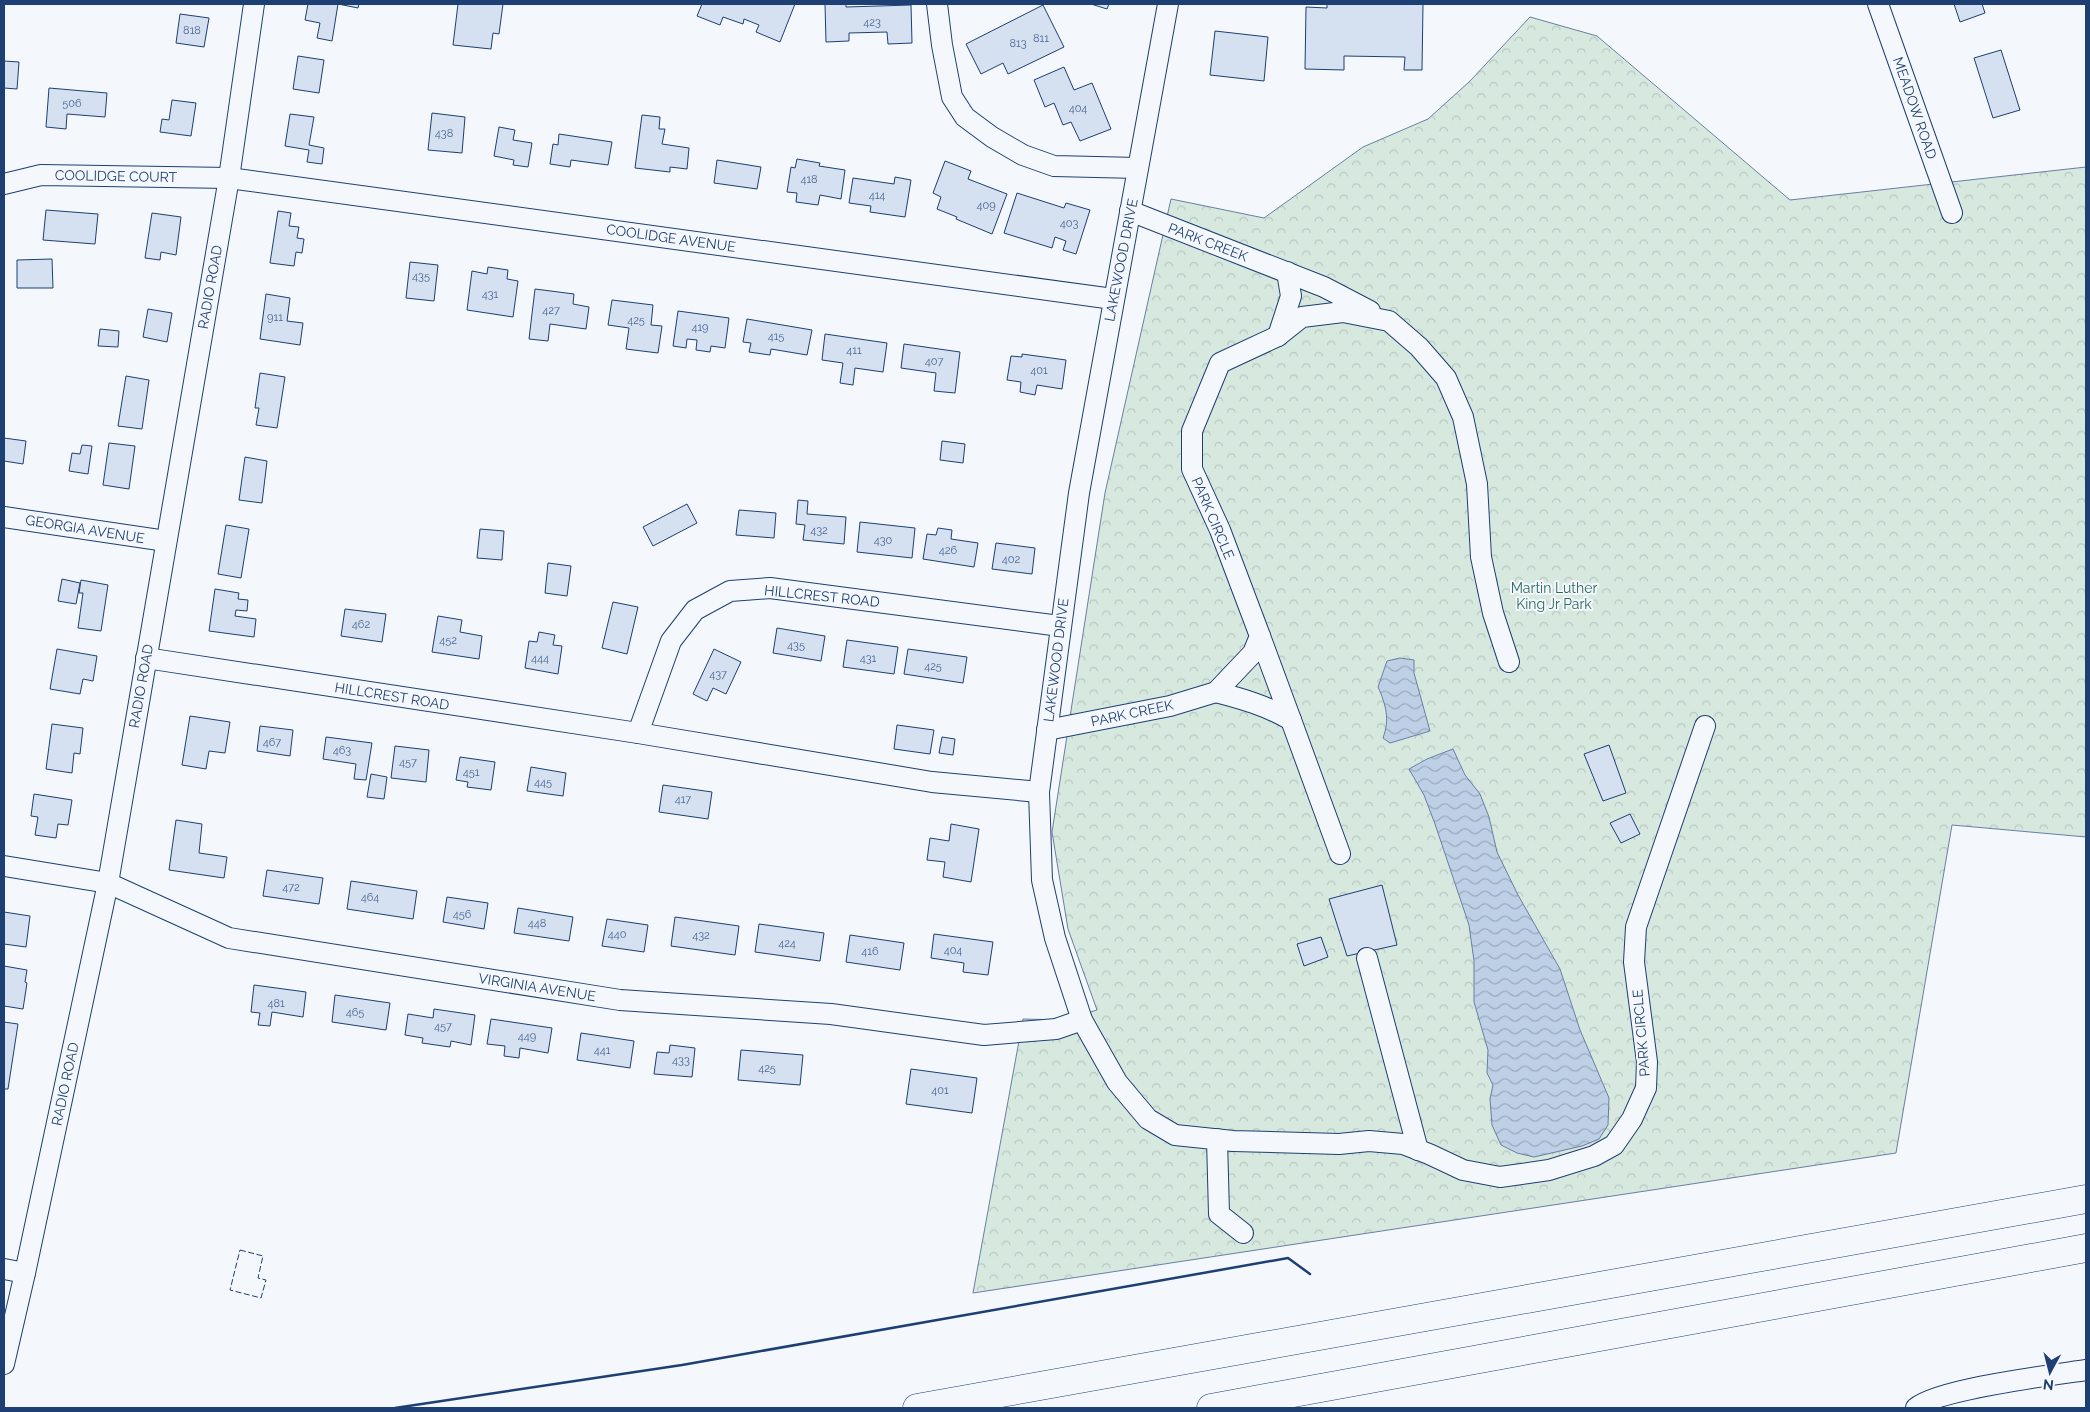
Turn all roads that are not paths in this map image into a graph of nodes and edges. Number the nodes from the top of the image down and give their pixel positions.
1 (254, 4) edge
2 (938, 4) edge
3 (1168, 4) edge
4 (1878, 4) edge
5 (1138, 168) junction
6 (229, 178) junction
7 (4, 184) edge
8 (1130, 211) junction
9 (1952, 213) dead end
10 (1287, 272) junction
11 (1113, 299) junction
12 (1390, 321) junction
13 (1278, 336) junction
14 (4, 516) edge
15 (166, 542) junction
16 (1060, 626) junction
17 (1260, 636) junction
18 (146, 658) junction
19 (1509, 662) dead end
20 (1216, 692) junction
21 (1291, 720) junction
22 (1705, 726) dead end
23 (1047, 730) junction
24 (638, 733) junction
25 (1039, 792) junction
26 (1340, 854) dead end
27 (4, 866) edge
28 (108, 883) junction
29 (1367, 958) dead end
30 (1082, 1020) junction
31 (1217, 1139) junction
32 (1418, 1150) junction
33 (2086, 1199) edge
34 (1243, 1233) dead end
35 (2086, 1248) edge
36 (4, 1269) edge
37 (25, 1273) junction
38 (4, 1364) edge
39 (2086, 1370) edge
40 (917, 1408) edge
41 (1210, 1408) edge
42 (1916, 1408) edge

1 - 6 street, RADIO ROAD
2 - 5 street
3 - 5 street, LAKEWOOD DRIVE
4 - 9 street, MEADOW ROAD
5 - 8 street, LAKEWOOD DRIVE
6 - 7 street, COOLIDGE COURT
6 - 11 street, COOLIDGE AVENUE
6 - 15 street, RADIO ROAD
8 - 10 street, PARK CREEK
8 - 11 street, LAKEWOOD DRIVE
10 - 12 street, PARK CREEK
10 - 13 street
11 - 16 street, LAKEWOOD DRIVE
12 - 13 street, PARK CIRCLE
12 - 19 street
13 - 17 street, PARK CIRCLE
14 - 15 street, GEORGIA AVENUE
15 - 18 street, RADIO ROAD
16 - 23 street, LAKEWOOD DRIVE
16 - 24 street, HILLCREST ROAD
17 - 20 street
17 - 21 street
18 - 24 street, HILLCREST ROAD
18 - 28 street, RADIO ROAD
20 - 21 street
20 - 23 street, PARK CREEK
21 - 26 street
22 - 32 street, PARK CIRCLE
23 - 25 street, LAKEWOOD DRIVE
24 - 25 street, HILLCREST ROAD
25 - 30 street, LAKEWOOD DRIVE
27 - 28 street, VIRGINIA AVENUE
28 - 30 street, VIRGINIA AVENUE
28 - 37 street, RADIO ROAD
29 - 32 street
30 - 31 street, LAKEWOOD DRIVE
31 - 32 street, PARK CIRCLE
31 - 34 street
33 - 40 highway
35 - 41 highway
36 - 37 street
37 - 38 street, RADIO ROAD
39 - 42 street

